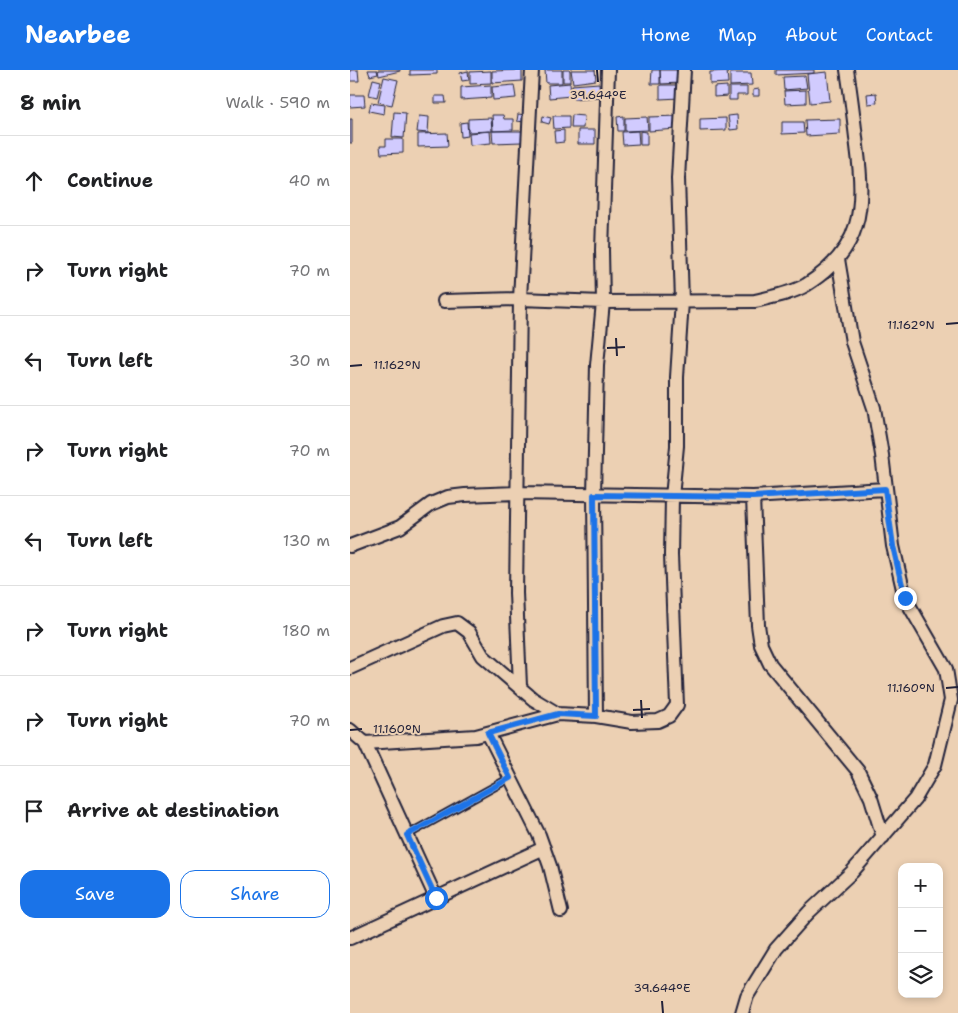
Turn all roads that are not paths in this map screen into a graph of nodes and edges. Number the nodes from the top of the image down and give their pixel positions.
1 (532, 70) edge
2 (608, 70) edge
3 (684, 70) edge
4 (847, 70) edge
5 (838, 259) junction
6 (520, 299) junction
7 (444, 301) dead end
8 (603, 302) junction
9 (682, 302) junction
10 (885, 489) junction
11 (518, 493) junction
12 (594, 495) junction
13 (672, 497) junction
14 (753, 497) junction
15 (350, 546) edge
16 (350, 668) edge
17 (520, 686) junction
18 (558, 714) junction
19 (596, 716) junction
20 (350, 730) edge
21 (488, 733) junction
22 (365, 743) junction
23 (510, 778) junction
24 (407, 835) junction
25 (883, 837) junction
26 (544, 848) junction
27 (436, 898) junction
28 (562, 911) dead end
29 (350, 938) edge
30 (742, 1013) edge

1 - 6 street
2 - 8 street
3 - 9 street
4 - 5 street
5 - 9 street
5 - 10 street
6 - 7 street
6 - 8 street
6 - 11 street
8 - 9 street
8 - 12 street
9 - 13 street
10 - 14 street
10 - 25 street
11 - 12 street
11 - 15 street
11 - 17 street
12 - 13 street
12 - 19 street
13 - 14 street
13 - 19 street
14 - 25 street
16 - 17 street
17 - 18 street
18 - 19 street
18 - 21 street
20 - 22 street
21 - 22 street
21 - 23 street
22 - 24 street
23 - 24 lane
23 - 26 street
24 - 27 street
25 - 30 street
26 - 27 street
26 - 28 street
27 - 29 street

